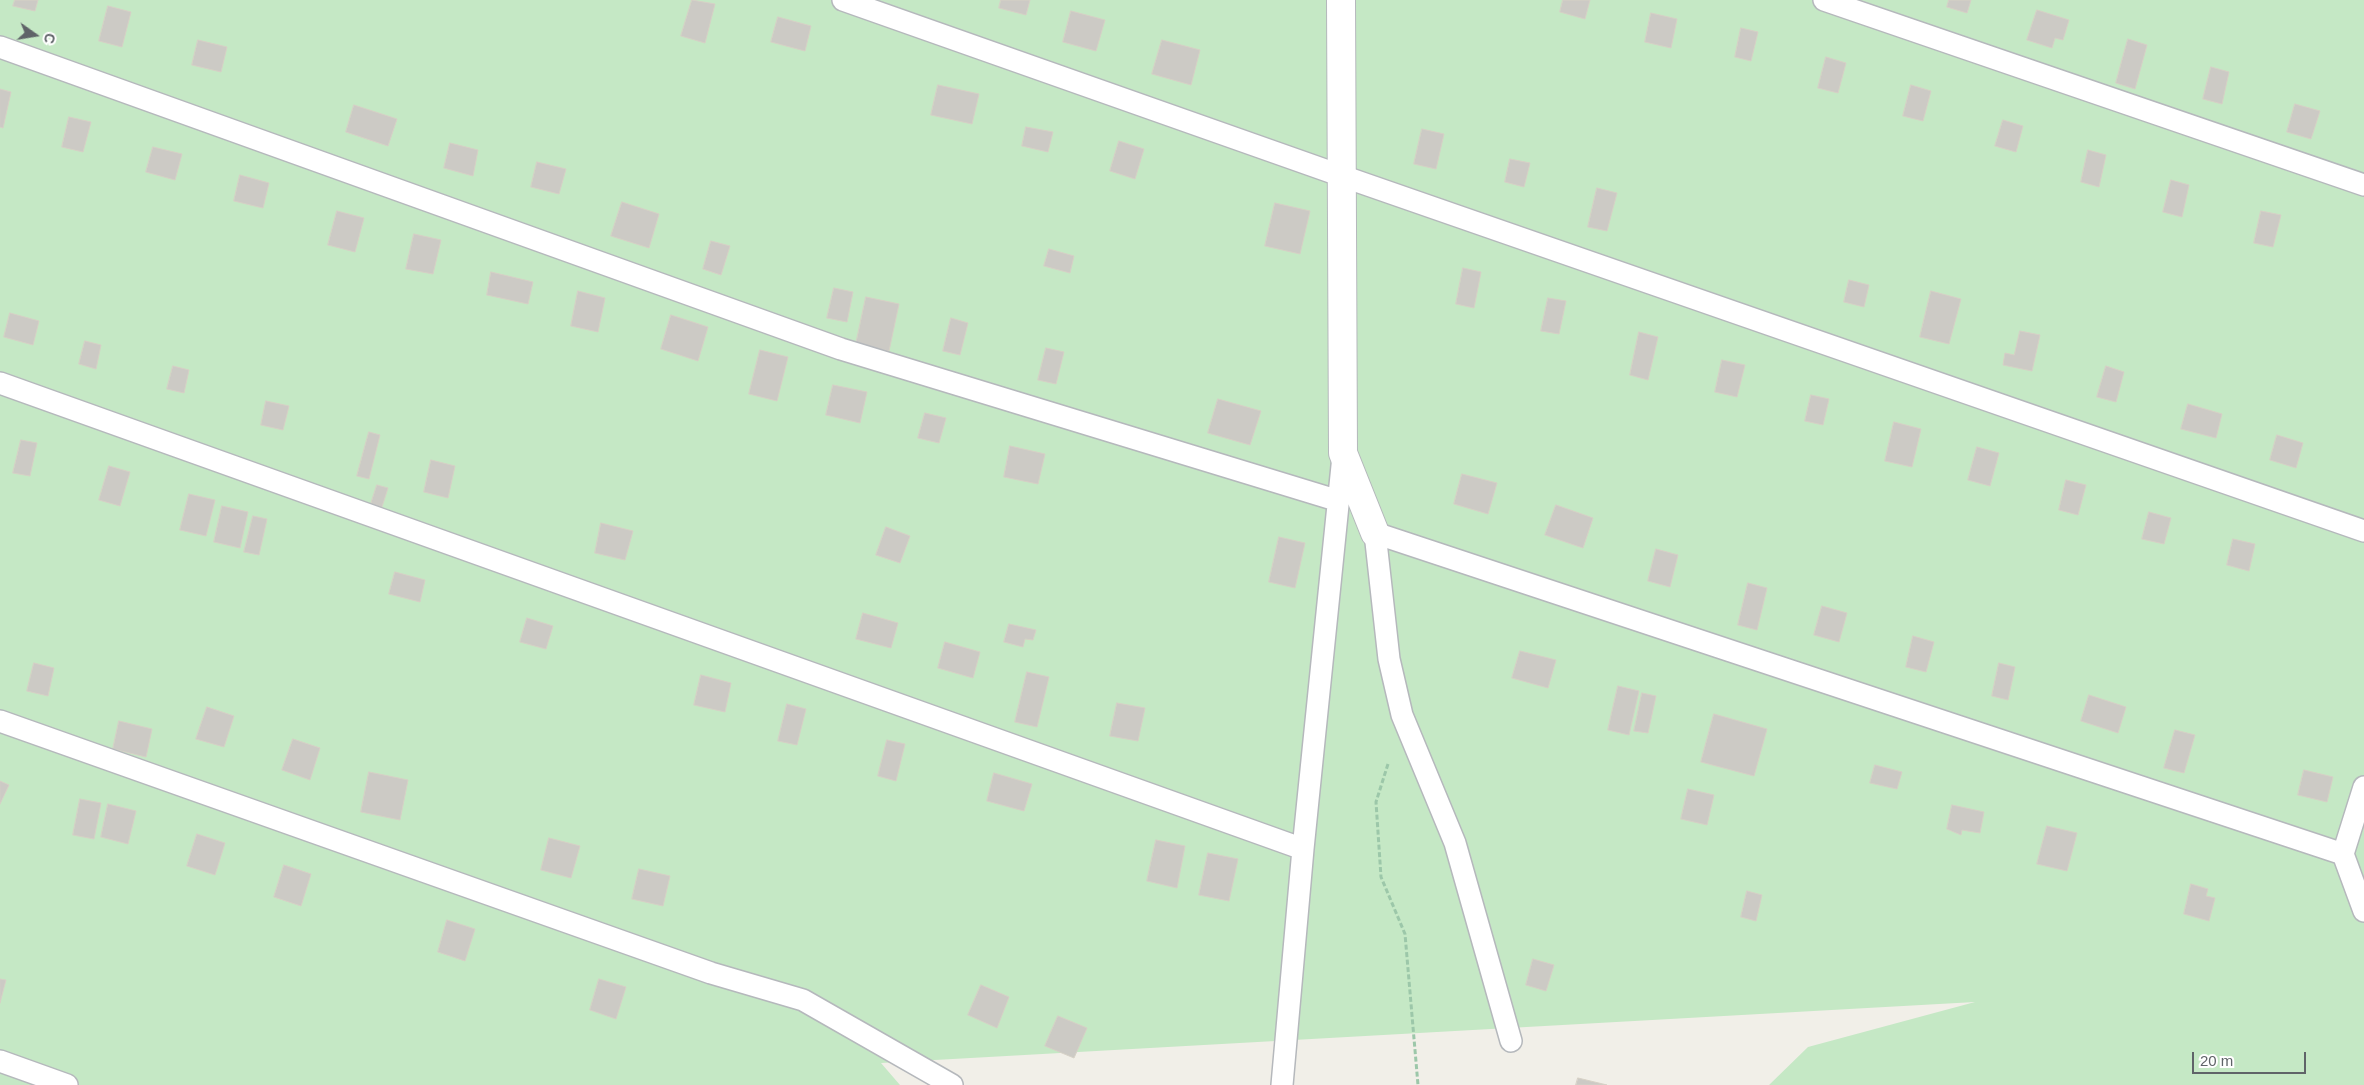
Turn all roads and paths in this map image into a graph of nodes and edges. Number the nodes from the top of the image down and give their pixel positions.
1 (844, 0) edge
2 (1341, 0) edge
3 (1824, 0) edge
4 (0, 47) edge
5 (1342, 176) junction
6 (2364, 185) edge
7 (0, 383) edge
8 (1344, 453) junction
9 (1339, 502) junction
10 (2364, 531) edge
11 (1375, 533) junction
12 (1402, 715) junction
13 (0, 721) edge
14 (2364, 787) edge
15 (1303, 849) junction
16 (2343, 854) junction
17 (2364, 911) edge
18 (1511, 1040) dead end
19 (0, 1061) edge
20 (67, 1085) edge
21 (952, 1085) edge
22 (1282, 1085) edge
23 (1418, 1085) edge

1 - 5 lane
2 - 5 street
3 - 6 lane
4 - 9 lane
5 - 8 street
5 - 10 lane
7 - 15 lane
8 - 9 lane
8 - 11 street
9 - 15 lane
11 - 12 lane
11 - 16 lane
12 - 18 lane
12 - 23 path
13 - 21 lane
14 - 16 lane
15 - 22 lane
16 - 17 lane
19 - 20 lane

